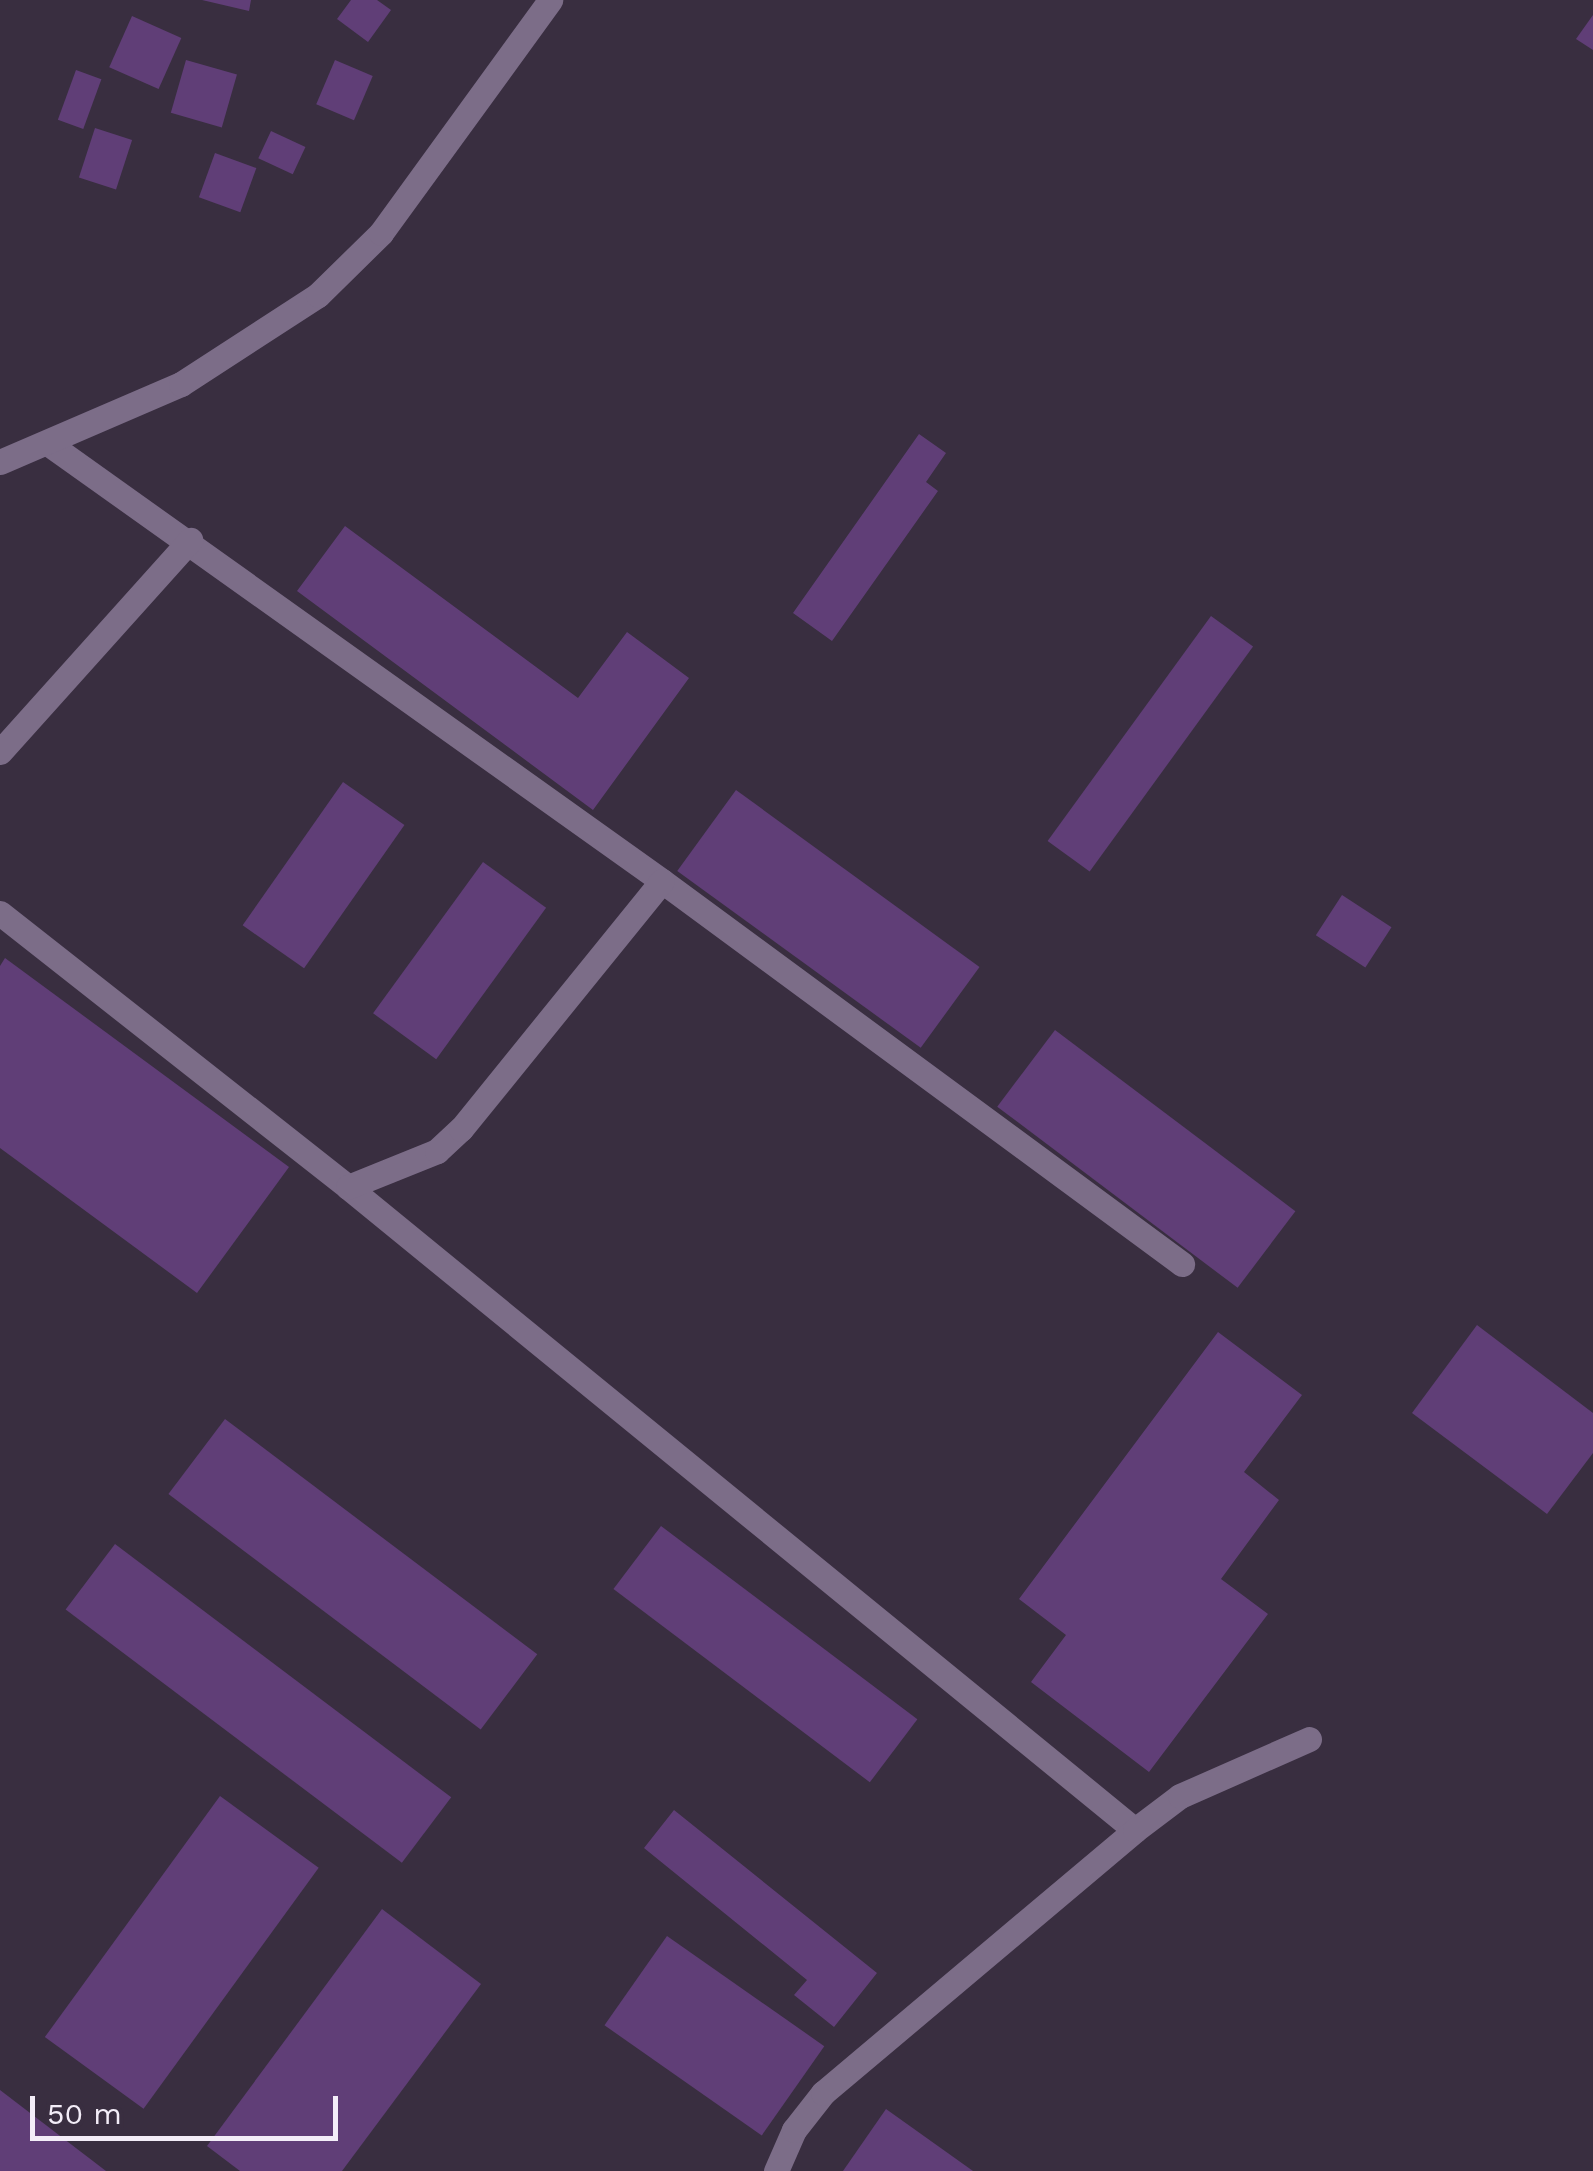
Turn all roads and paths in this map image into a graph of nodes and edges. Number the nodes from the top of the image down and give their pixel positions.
1 (550, 0) edge
2 (49, 444) junction
3 (0, 462) edge
4 (190, 540) junction
5 (0, 752) edge
6 (662, 881) junction
7 (0, 913) edge
8 (348, 1186) junction
9 (1182, 1264) dead end
10 (1309, 1738) dead end
11 (1135, 1830) junction
12 (776, 2171) edge

1 - 2 street
2 - 3 street
2 - 4 street
4 - 5 street
4 - 6 street
6 - 8 street
6 - 9 street
7 - 8 street
8 - 11 street
10 - 11 street
11 - 12 street

